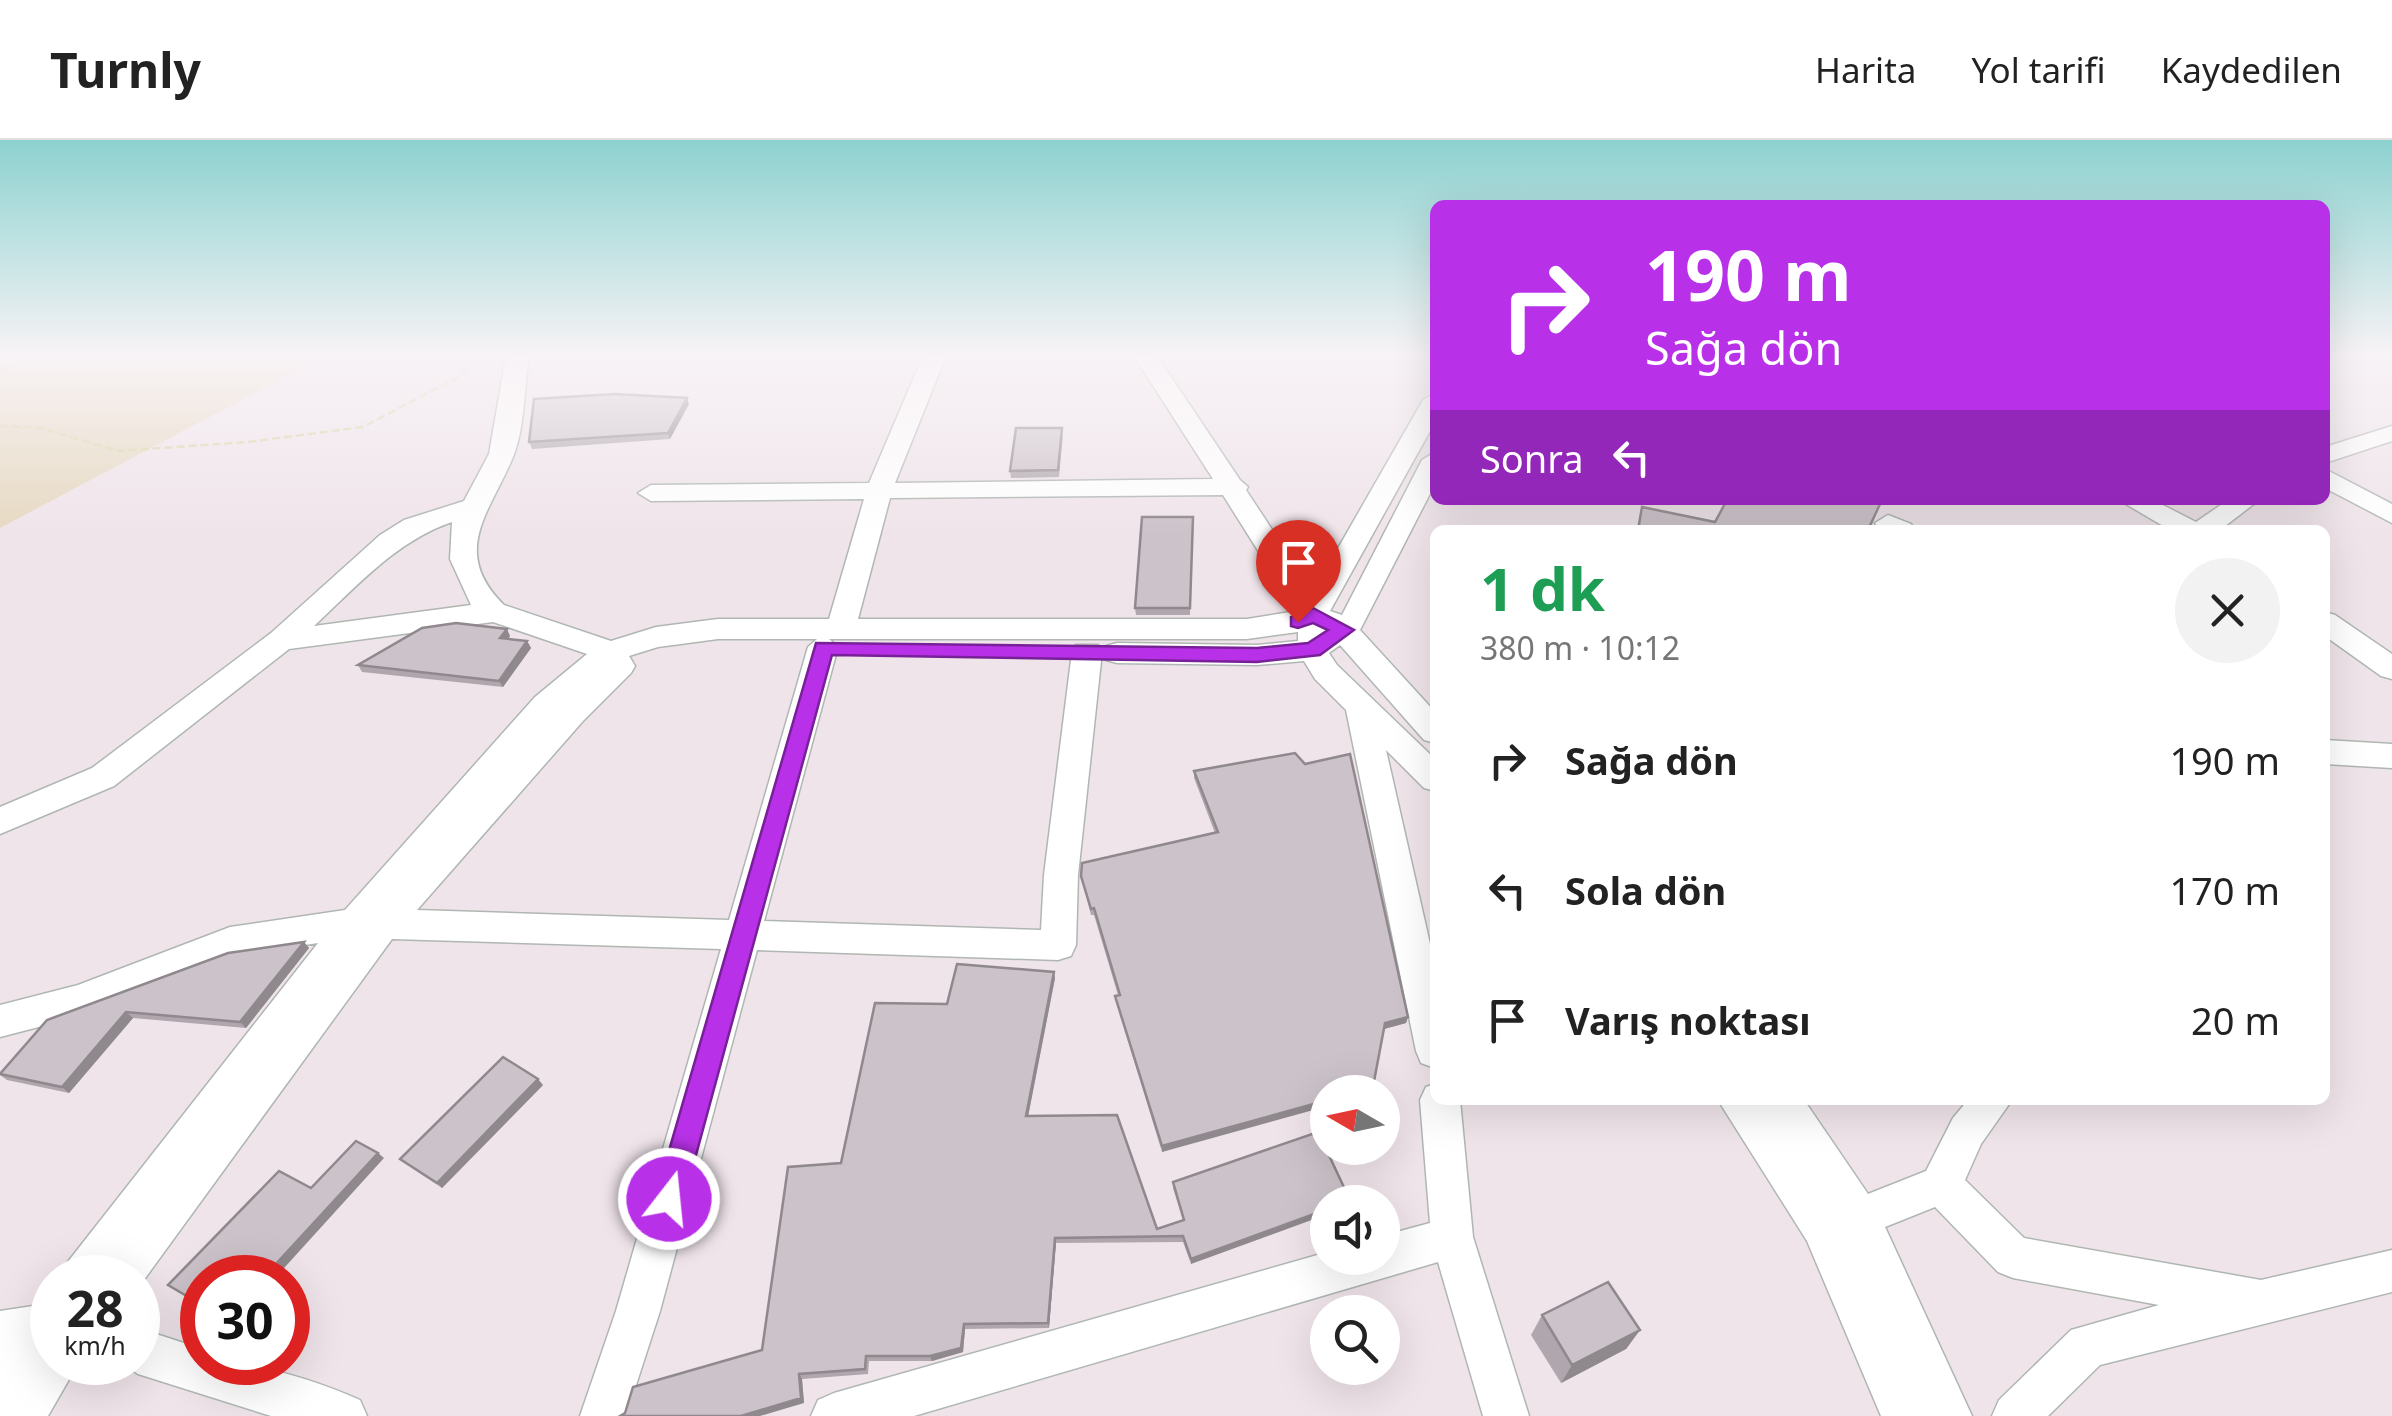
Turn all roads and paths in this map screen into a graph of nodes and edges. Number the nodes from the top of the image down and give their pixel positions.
1 (385, 416) edge
2 (508, 416) edge
3 (910, 416) edge
4 (1186, 416) edge
5 (1426, 416) edge
6 (0, 426) edge
7 (2392, 433) edge
8 (2330, 453) edge
9 (1430, 469) edge
10 (2330, 480) edge
11 (880, 488) junction
12 (1234, 488) junction
13 (651, 493) dead end
14 (2142, 505) edge
15 (2239, 505) edge
16 (475, 506) junction
17 (2392, 515) edge
18 (2181, 525) edge
19 (2209, 525) edge
20 (494, 612) junction
21 (1313, 614) junction
22 (2330, 626) edge
23 (1344, 630) junction
24 (832, 638) junction
25 (281, 640) junction
26 (1146, 642) junction
27 (1313, 650) junction
28 (1087, 652) junction
29 (615, 660) junction
30 (2392, 669) edge
31 (1360, 704) junction
32 (1430, 726) edge
33 (2330, 752) edge
34 (2392, 756) edge
35 (1430, 774) edge
36 (0, 821) edge
37 (369, 924) junction
38 (743, 938) junction
39 (0, 1021) edge
40 (1430, 1028) edge
41 (1440, 1105) edge
42 (1742, 1105) edge
43 (1784, 1105) edge
44 (1988, 1105) edge
45 (1942, 1184) junction
46 (1858, 1218) junction
47 (1452, 1237) junction
48 (1400, 1253) edge
49 (101, 1255) edge
50 (134, 1255) edge
51 (2392, 1270) edge
52 (1323, 1275) edge
53 (2261, 1302) junction
54 (30, 1332) edge
55 (0, 1333) edge
56 (30, 1357) edge
57 (160, 1358) edge
58 (32, 1385) edge
59 (0, 1391) edge
60 (20, 1416) edge
61 (344, 1416) edge
62 (603, 1416) edge
63 (834, 1416) edge
64 (1506, 1416) edge
65 (1904, 1416) edge
66 (1949, 1416) edge
67 (2015, 1416) edge

1 - 6 path
2 - 16 street
3 - 11 street
4 - 12 street
5 - 21 street
7 - 8 street
9 - 23 street
10 - 17 street
11 - 12 street
11 - 13 street
11 - 24 street
12 - 21 street
14 - 18 street
15 - 19 street
16 - 20 street
16 - 25 street
20 - 25 street
20 - 29 street
21 - 23 street
21 - 26 street
21 - 27 street
22 - 30 street
23 - 27 street
23 - 32 street
24 - 26 street
24 - 28 street
24 - 29 street
24 - 38 street
25 - 36 street
26 - 27 street
26 - 28 street
27 - 31 street
28 - 38 street
29 - 37 street
31 - 35 street
31 - 40 street
33 - 34 street
37 - 38 street
37 - 39 street
37 - 49 street
37 - 50 street
38 - 62 street
41 - 47 street
42 - 65 street
43 - 46 street
44 - 45 street
45 - 46 street
45 - 53 street
46 - 66 street
47 - 48 street
47 - 64 street
51 - 53 street
52 - 63 street
53 - 67 street
54 - 55 street
56 - 59 street
57 - 61 street
58 - 60 street

